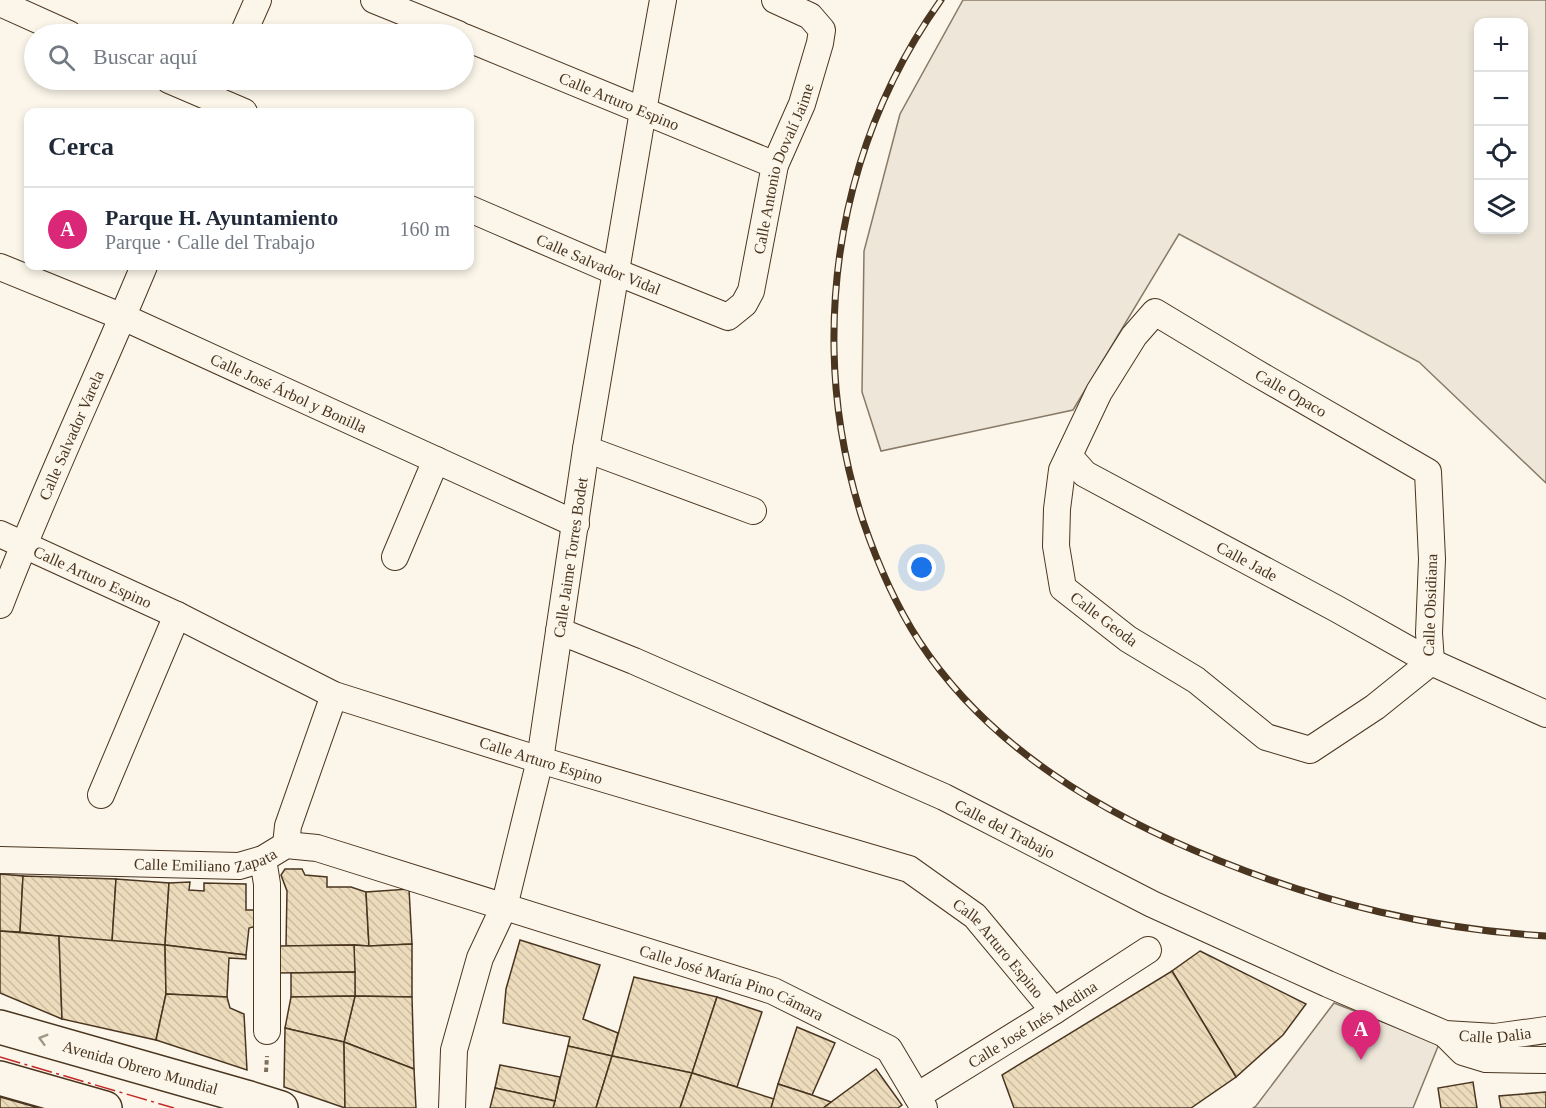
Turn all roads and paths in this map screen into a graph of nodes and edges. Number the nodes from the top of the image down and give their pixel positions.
1 (258, 0) edge
2 (375, 0) edge
3 (663, 0) edge
4 (775, 0) edge
5 (0, 3) edge
6 (47, 24) edge
7 (247, 24) edge
8 (434, 24) edge
9 (474, 41) edge
10 (196, 90) edge
11 (217, 98) edge
12 (236, 108) edge
13 (643, 111) junction
14 (775, 165) junction
15 (474, 211) edge
16 (0, 267) edge
17 (142, 270) edge
18 (616, 272) junction
19 (1155, 312) joint
20 (123, 317) junction
21 (728, 317) joint
22 (586, 449) junction
23 (1069, 456) junction
24 (436, 460) junction
25 (1428, 472) joint
26 (753, 511) dead end
27 (576, 524) junction
28 (0, 534) edge
29 (23, 544) junction
30 (395, 557) dead end
31 (0, 605) edge
32 (177, 615) junction
33 (559, 632) junction
34 (1431, 662) junction
35 (334, 695) junction
36 (1546, 714) edge
37 (1310, 750) joint
38 (540, 760) junction
39 (101, 795) dead end
40 (286, 846) junction
41 (263, 859) junction
42 (0, 860) edge
43 (504, 907) junction
44 (1148, 950) dead end
45 (1054, 1011) junction
46 (0, 1027) edge
47 (1546, 1030) edge
48 (267, 1031) dead end
49 (1445, 1034) junction
50 (1546, 1059) edge
51 (0, 1078) edge
52 (920, 1102) edge
53 (105, 1108) edge
54 (281, 1108) edge
55 (452, 1108) edge

1 - 7 street
2 - 8 street
3 - 13 street, Calle Jaime Torres Bodet
4 - 14 street, Calle Antonio Dovalí Jaime
5 - 6 street
9 - 13 street, Calle Arturo Espino
10 - 11 street
11 - 12 street
13 - 14 street, Calle Arturo Espino
13 - 18 street, Calle Jaime Torres Bodet
14 - 21 street, Calle Antonio Dovalí Jaime
15 - 18 street, Calle Salvador Vidal
16 - 20 street, Calle José Árbol y Bonilla
17 - 20 street, Calle Salvador Varela
18 - 21 street, Calle Salvador Vidal
18 - 22 street, Calle Jaime Torres Bodet
19 - 23 street, Calle Geoda
19 - 25 street, Calle Opaco
20 - 24 street, Calle José Árbol y Bonilla
20 - 29 street, Calle Salvador Varela
22 - 26 street
22 - 27 street, Calle Jaime Torres Bodet
23 - 34 street, Calle Jade
23 - 37 street, Calle Geoda
24 - 27 street, Calle José Árbol y Bonilla
24 - 30 street
25 - 34 street, Calle Obsidiana
27 - 33 street, Calle Jaime Torres Bodet
28 - 29 street, Calle Arturo Espino
29 - 31 street, Calle Salvador Varela
29 - 32 street, Calle Arturo Espino
32 - 35 street, Calle Arturo Espino
32 - 39 street
33 - 38 street, Calle Jaime Torres Bodet
33 - 49 street, Calle del Trabajo
34 - 36 street, Calle Jade
34 - 37 street, Calle Obsidiana
35 - 38 street, Calle Arturo Espino
35 - 40 street
38 - 43 street, Calle Jaime Torres Bodet
38 - 45 street, Calle Arturo Espino
40 - 41 street, Calle Emiliano Zapata
40 - 43 street, Calle Emiliano Zapata
41 - 42 street, Calle Emiliano Zapata
41 - 48 street
43 - 52 street, Calle José María Pino Cámara
43 - 55 street, Calle Jaime Torres Bodet
44 - 45 street, Calle José Inés Medina
45 - 52 street, Calle José Inés Medina
54 -> 46 main road, Avenida Obrero Mundial
47 - 49 street, Calle Dalia
49 - 50 street
51 - 53 main road

